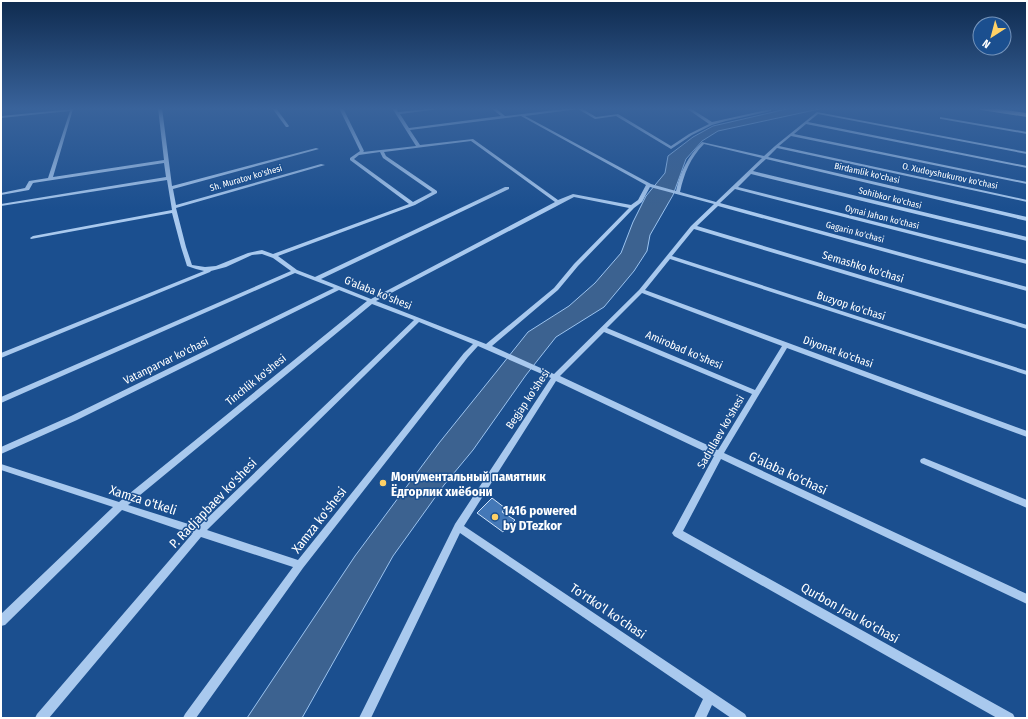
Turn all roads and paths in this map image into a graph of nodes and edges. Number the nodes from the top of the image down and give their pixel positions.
1 (62, 142) edge
2 (164, 142) edge
3 (357, 142) edge
4 (416, 142) edge
5 (460, 142) edge
6 (474, 142) edge
7 (570, 142) edge
8 (660, 142) edge
9 (679, 142) edge
10 (783, 142) edge
11 (823, 142) edge
12 (899, 142) edge
13 (963, 142) edge
14 (419, 147) junction
15 (776, 147) junction
16 (317, 149) dead end
17 (382, 151) junction
18 (358, 154) junction
19 (1027, 154) edge
20 (765, 157) junction
21 (166, 161) junction
22 (323, 165) dead end
23 (1027, 167) edge
24 (750, 172) junction
25 (169, 178) junction
26 (50, 179) junction
27 (1027, 183) edge
28 (651, 186) junction
29 (170, 188) junction
30 (507, 188) dead end
31 (734, 188) junction
32 (676, 193) junction
33 (1, 194) edge
34 (1027, 201) edge
35 (558, 202) junction
36 (414, 204) junction
37 (717, 204) junction
38 (1, 205) edge
39 (632, 207) junction
40 (174, 209) junction
41 (1027, 219) edge
42 (693, 227) junction
43 (33, 238) dead end
44 (1027, 239) edge
45 (273, 256) junction
46 (669, 257) junction
47 (1027, 262) edge
48 (211, 270) junction
49 (295, 271) junction
50 (316, 279) junction
51 (339, 288) junction
52 (1027, 289) edge
53 (641, 291) junction
54 (371, 301) junction
55 (418, 320) junction
56 (1027, 327) edge
57 (603, 329) junction
58 (478, 343) junction
59 (786, 344) junction
60 (487, 347) junction
61 (1, 356) edge
62 (538, 369) joint
63 (1027, 373) edge
64 (555, 377) junction
65 (756, 393) junction
66 (1, 400) edge
67 (1027, 434) edge
68 (1, 451) edge
69 (719, 455) junction
70 (924, 461) dead end
71 (1, 467) edge
72 (1027, 504) edge
73 (120, 506) junction
74 (458, 527) junction
75 (199, 532) junction
76 (677, 533) joint
77 (300, 565) junction
78 (1027, 600) edge
79 (1, 622) edge
80 (710, 697) junction
81 (41, 718) edge
82 (189, 718) edge
83 (366, 718) edge
84 (700, 718) edge
85 (741, 718) edge
86 (1009, 718) edge

1 - 26 street
2 - 21 street
3 - 18 street
4 - 14 street
5 - 14 street
6 - 35 street
7 - 28 street, Gagarin ko'chasi
8 - 9 street
10 - 15 street, Begjap ko'shesi
11 - 27 street
12 - 23 street
13 - 19 street, Begjap ko'shesi
14 - 17 street
15 - 20 street, Begjap ko'shesi
15 - 34 street, O. Xudoyshukurov ko'chasi
16 - 29 street
17 - 18 street
17 - 36 street
18 - 36 street
20 - 24 street, Begjap ko'shesi
20 - 32 street, Birdamlik ko'chasi
20 - 41 street, Birdamlik ko'chasi
21 - 25 street
21 - 26 street
22 - 40 street, Sh. Muratov ko'shesi
24 - 31 street, Begjap ko'shesi
24 - 44 street, Sohibkor ko'chasi
25 - 29 street
25 - 38 street
26 - 33 street
28 - 32 street, Gagarin ko'chasi
28 - 39 street
29 - 40 street
30 - 50 street
31 - 37 street, Begjap ko'shesi
31 - 47 street, Oynai Jahon ko'chasi
32 - 37 street, Gagarin ko'chasi
35 - 39 street, Tinchlik ko'shesi
35 - 54 street, Tinchlik ko'shesi
36 - 45 street
37 - 42 street, Begjap ko'shesi
37 - 52 street, Gagarin ko'chasi
39 - 60 street
40 - 43 street, Sh. Muratov ko'shesi
40 - 48 street
42 - 46 street, Begjap ko'shesi
42 - 56 street, Semashko ko'chasi
45 - 48 street, G'alaba ko'shesi
45 - 49 street, G'alaba ko'shesi
46 - 53 street, Begjap ko'shesi
46 - 63 street, Buzyop ko'chasi
48 - 61 street
49 - 50 street, G'alaba ko'shesi
49 - 66 street
50 - 51 street, G'alaba ko'shesi
51 - 54 street, G'alaba ko'shesi
51 - 68 street, Vatanparvar ko'chasi
53 - 57 street, Begjap ko'shesi
53 - 59 street, Diyonat ko'chasi
54 - 55 street, G'alaba ko'shesi
54 - 73 street, Tinchlik ko'shesi
55 - 58 street, G'alaba ko'shesi
55 - 75 street, P. Radjapbaev ko'shesi
57 - 64 street, Begjap ko'shesi
57 - 65 street, Amirobad ko'shesi
58 - 60 street, G'alaba ko'shesi
58 - 77 street, Xamza ko'shesi
59 - 65 street, Sadullaev ko'shesi
59 - 67 street, Diyonat ko'chasi
60 - 62 street, G'alaba ko'shesi
62 - 64 street, G'alaba ko'chasi
64 - 69 street, G'alaba ko'chasi
64 - 74 street, Begjap ko'shesi
65 - 69 street, Sadullaev ko'shesi
69 - 76 street, Sadullaev ko'shesi
69 - 78 street, G'alaba ko'chasi
70 - 72 street
71 - 73 street, Xamza o'tkeli
73 - 75 street, Xamza o'tkeli
73 - 79 street, Tinchlik ko'shesi
74 - 80 street, To'rtko'l ko'chasi
74 - 83 street, Begjap ko'shesi
75 - 77 street, Xamza o'tkeli
75 - 81 street, P. Radjapbaev ko'shesi
76 - 86 street, Qurbon Jrau ko'chasi
77 - 82 street, Xamza ko'shesi
80 - 84 street
80 - 85 street, To'rtko'l ko'chasi

